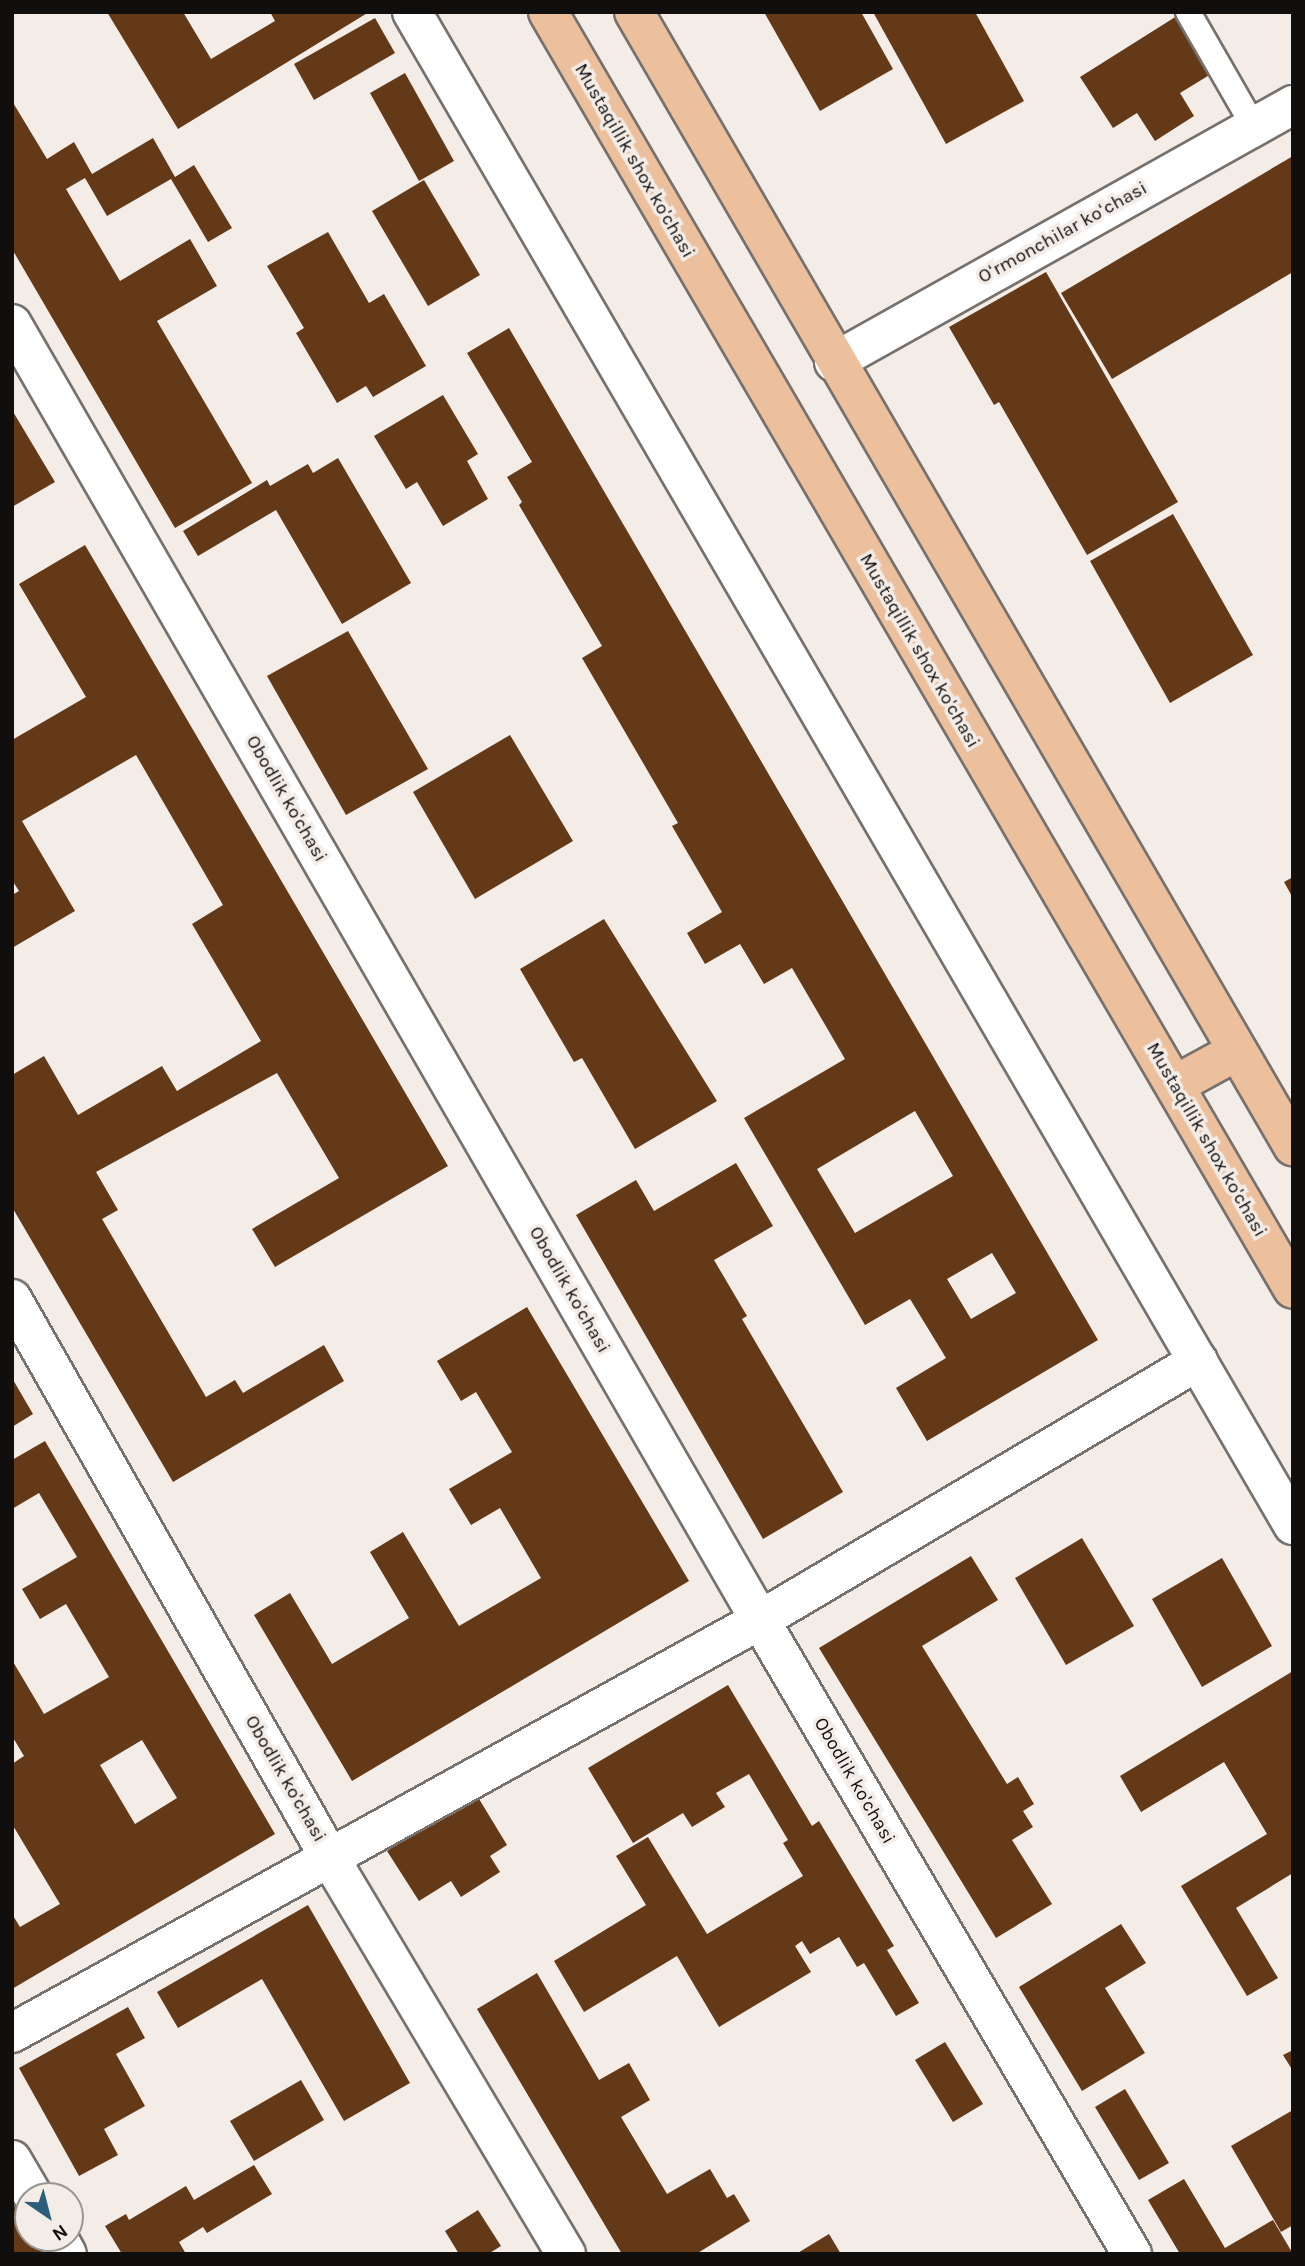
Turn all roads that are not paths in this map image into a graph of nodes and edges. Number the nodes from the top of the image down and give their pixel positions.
1 (412, 12) edge
2 (548, 12) edge
3 (634, 12) edge
4 (1188, 12) edge
5 (1293, 105) edge
6 (1254, 127) junction
7 (12, 324) edge
8 (834, 362) junction
9 (1237, 1051) junction
10 (1175, 1085) junction
11 (1293, 1146) edge
12 (1293, 1289) edge
13 (12, 1300) edge
14 (1198, 1361) junction
15 (1293, 1525) edge
16 (760, 1620) junction
17 (331, 1860) junction
18 (12, 2033) edge
19 (12, 2160) edge
20 (25, 2182) edge
21 (566, 2254) edge
22 (1132, 2254) edge

1 - 14 street
2 - 10 main road, Mustaqillik shox ko'chasi
3 - 8 main road
4 - 6 lane
5 - 6 street, Oʻrmonchilar koʻchasi
6 - 8 street, Oʻrmonchilar koʻchasi
7 - 16 street, Obodlik ko'chasi
8 - 9 main road
9 - 10 main road
9 - 11 main road
10 - 12 main road, Mustaqillik shox ko'chasi
13 - 17 street, Obodlik ko'chasi
14 - 15 street
14 - 16 street
16 - 17 street
16 - 22 street, Obodlik ko'chasi
17 - 18 street
17 - 21 street, Obodlik ko'chasi
19 - 20 street

